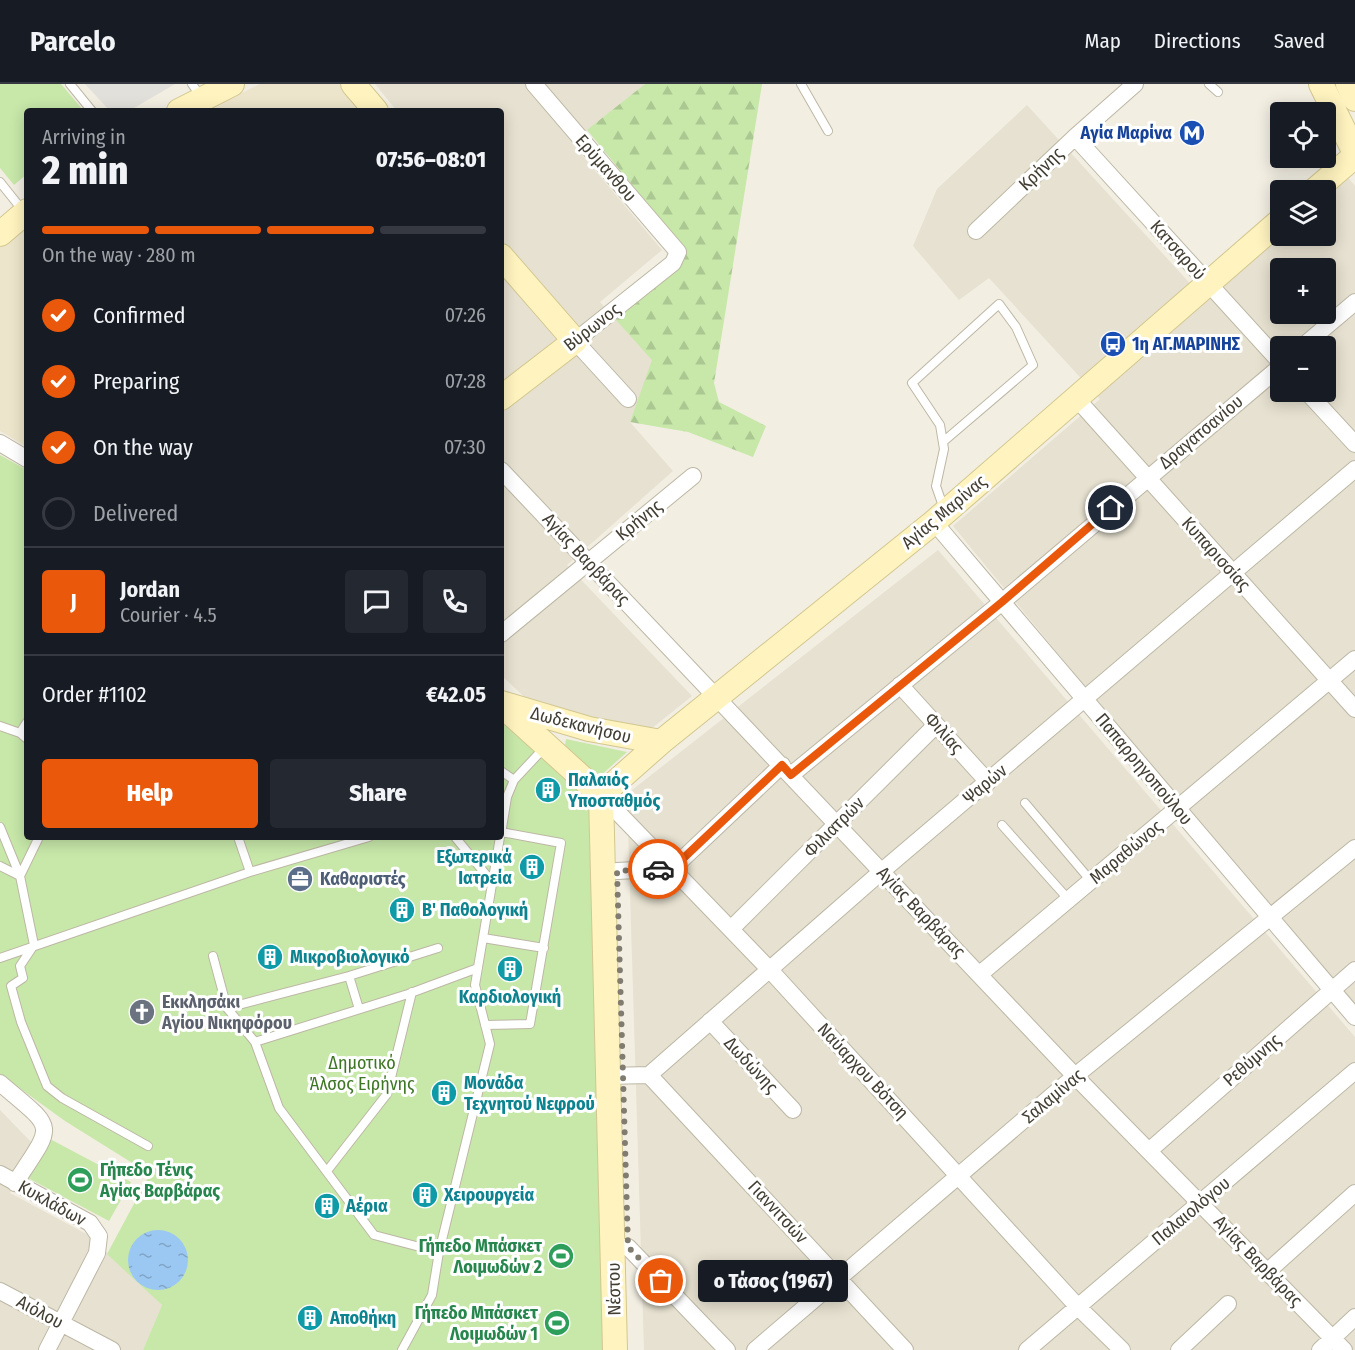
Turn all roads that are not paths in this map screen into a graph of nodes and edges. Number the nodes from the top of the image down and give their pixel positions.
1 (70, 84) edge
2 (232, 84) edge
3 (353, 84) edge
4 (534, 84) edge
5 (801, 84) edge
6 (1135, 84) edge
7 (1209, 84) edge
8 (1321, 84) edge
9 (1347, 84) edge
10 (197, 91) edge
11 (1218, 92) dead end
12 (1355, 99) edge
13 (90, 108) edge
14 (182, 108) edge
15 (373, 108) edge
16 (828, 131) dead end
17 (1074, 137) junction
18 (1355, 154) edge
19 (1326, 180) edge
20 (0, 182) edge
21 (24, 210) edge
22 (24, 214) edge
23 (1270, 229) edge
24 (976, 231) dead end
25 (0, 234) edge
26 (678, 252) joint
27 (504, 259) edge
28 (1208, 283) junction
29 (1355, 302) edge
30 (1315, 336) edge
31 (575, 341) junction
32 (1270, 352) edge
33 (1270, 373) edge
34 (504, 396) edge
35 (1076, 398) junction
36 (628, 399) dead end
37 (1316, 402) edge
38 (944, 441) junction
39 (0, 443) edge
40 (1355, 444) edge
41 (24, 457) edge
42 (1355, 469) edge
43 (504, 473) edge
44 (693, 476) dead end
45 (1147, 477) junction
46 (940, 517) junction
47 (588, 562) junction
48 (1232, 572) junction
49 (1002, 602) junction
50 (504, 632) edge
51 (1355, 659) edge
52 (1330, 681) junction
53 (900, 685) junction
54 (716, 697) junction
55 (1084, 699) junction
56 (504, 704) edge
57 (504, 706) edge
58 (1355, 709) edge
59 (936, 725) junction
60 (0, 726) edge
61 (24, 736) edge
62 (661, 742) junction
63 (545, 747) junction
64 (786, 770) junction
65 (504, 773) edge
66 (514, 780) junction
67 (988, 782) junction
68 (504, 798) edge
69 (608, 802) junction
70 (1025, 803) dead end
71 (1178, 808) junction
72 (837, 824) junction
73 (1002, 825) dead end
74 (0, 827) edge
75 (504, 834) edge
76 (38, 840) edge
77 (239, 840) edge
78 (359, 840) edge
79 (457, 840) edge
80 (500, 840) edge
81 (1355, 848) edge
82 (0, 866) edge
83 (673, 868) junction
84 (617, 871) junction
85 (882, 871) junction
86 (250, 872) junction
87 (20, 876) junction
88 (1091, 881) junction
89 (492, 882) junction
90 (1069, 900) junction
91 (1271, 918) junction
92 (731, 929) junction
93 (483, 938) junction
94 (34, 945) junction
95 (438, 948) dead end
96 (544, 948) junction
97 (213, 956) dead end
98 (0, 958) edge
99 (478, 968) junction
100 (770, 970) junction
101 (1355, 970) edge
102 (980, 974) junction
103 (349, 976) junction
104 (1332, 990) junction
105 (412, 992) junction
106 (227, 1008) junction
107 (359, 1009) junction
108 (1355, 1017) edge
109 (710, 1021) junction
110 (485, 1025) junction
111 (255, 1042) junction
112 (1355, 1071) edge
113 (649, 1075) junction
114 (616, 1076) junction
115 (1075, 1076) junction
116 (0, 1083) edge
117 (793, 1110) dead end
118 (148, 1146) dead end
119 (1150, 1150) junction
120 (327, 1171) junction
121 (0, 1174) edge
122 (960, 1175) junction
123 (15, 1183) junction
124 (1355, 1193) edge
125 (1201, 1203) junction
126 (621, 1247) junction
127 (439, 1252) junction
128 (1268, 1271) junction
129 (840, 1278) junction
130 (0, 1291) edge
131 (1228, 1304) dead end
132 (1078, 1307) junction
133 (1355, 1317) edge
134 (61, 1323) junction
135 (1338, 1344) edge
136 (47, 1350) edge
137 (112, 1350) edge
138 (402, 1350) edge
139 (615, 1350) edge
140 (632, 1350) edge
141 (727, 1350) edge
142 (755, 1350) edge
143 (905, 1350) edge
144 (1027, 1350) edge
145 (1122, 1350) edge
146 (1179, 1350) edge
147 (1320, 1350) edge

1 - 13 lane
2 - 10 street
3 - 15 street
4 - 26 street, Ερύμανθου
5 - 16 lane
6 - 17 street, Κρήνης
7 - 11 lane
8 - 18 street
9 - 12 street
10 - 14 street
17 - 24 street, Κρήνης
17 - 28 street, Κατσαρού
18 - 19 street
20 - 21 lane
22 - 25 street
23 - 28 street, Αγίας Μαρίνας
26 - 31 street, Βύρωνος
27 - 31 street
28 - 32 street, Κατσαρού
28 - 35 street, Αγίας Μαρίνας
29 - 30 street
31 - 34 street, Βύρωνος
31 - 36 street
33 - 45 street, Δραγατσανίου
35 - 45 street, Κυπαρισσίας
35 - 46 street, Αγίας Μαρίνας
37 - 40 street
38 - 38 lane
38 - 46 lane
39 - 41 street
42 - 48 street, Ψαρών
43 - 47 street, Αγίας Βαρβάρας
44 - 47 street, Κρήνης
45 - 48 street, Κυπαρισσίας
45 - 49 street, Δραγατσανίου
46 - 49 street, Παπαρρηγοπούλου
46 - 54 street, Αγίας Μαρίνας
47 - 50 street, Κρήνης
47 - 54 street, Αγίας Βαρβάρας
48 - 52 street, Κυπαρισσίας
48 - 55 street, Ψαρών
49 - 53 street, Δραγατσανίου
49 - 55 street, Παπαρρηγοπούλου
51 - 52 street, Μαραθώνος
52 - 58 street, Κυπαρισσίας
52 - 71 street, Μαραθώνος
53 - 59 street, Φιλίας
53 - 64 street, Δραγατσανίου
54 - 62 street, Αγίας Μαρίνας
54 - 64 street, Αγίας Βαρβάρας
55 - 67 street, Ψαρών
55 - 71 street, Παπαρρηγοπούλου
56 - 62 street, Δωδεκανήσου
57 - 63 street, Δωδεκανήσου
59 - 67 street, Φιλίας
59 - 72 street, Φιλιατρών
60 - 61 lane
62 - 69 street, Αγίας Μαρίνας
63 - 66 lane
63 - 69 street, Δωδεκανήσου
64 - 72 street, Αγίας Βαρβάρας
64 - 83 street, Δραγατσανίου
65 - 66 lane
66 - 68 lane
67 - 85 street, Ψαρών
69 - 83 street, Ναύαρχου Βότση
69 - 84 street, Νέστου
69 - 114 street, Νέστου
70 - 88 lane
71 - 88 street, Μαραθώνος
71 - 91 street, Παπαρρηγοπούλου
72 - 85 street, Αγίας Βαρβάρας
72 - 92 street, Φιλιατρών
73 - 90 lane
74 - 87 lane
75 - 96 lane
76 - 87 lane
77 - 86 lane
78 - 86 lane
79 - 89 lane
80 - 89 lane
81 - 91 street, Σαλαμίνας
82 - 87 lane
83 - 84 street
83 - 92 street, Ναύαρχου Βότση
84 - 114 street, Νέστου
85 - 100 street, Ψαρών
85 - 102 street, Αγίας Βαρβάρας
86 - 94 lane
87 - 94 lane
88 - 90 street, Μαραθώνος
89 - 93 lane
90 - 102 street, Μαραθώνος
91 - 104 street, Παπαρρηγοπούλου
91 - 115 street, Σαλαμίνας
92 - 100 street, Ναύαρχου Βότση
93 - 96 lane
93 - 99 lane
94 - 98 lane
94 - 118 lane
95 - 103 lane
96 - 110 lane
97 - 106 lane
99 - 105 lane
99 - 110 lane
100 - 109 street, Ψαρών
100 - 122 street, Ναύαρχου Βότση
101 - 104 street, Ρεθύμνης
102 - 115 street, Αγίας Βαρβάρας
103 - 106 lane
103 - 107 lane
104 - 108 street, Παπαρρηγοπούλου
104 - 119 street, Ρεθύμνης
105 - 107 lane
105 - 120 lane
106 - 111 lane
107 - 111 lane
109 - 113 street, Ψαρών
109 - 117 street, Δωδώνης
110 - 127 lane
111 - 120 lane
112 - 125 street, Παλαιολόγου
113 - 114 street
113 - 129 street, Γιαννιτσών
114 - 126 street, Νέστου
115 - 119 street, Αγίας Βαρβάρας
115 - 122 street, Σαλαμίνας
116 - 123 street
119 - 125 street, Αγίας Βαρβάρας
120 - 127 lane
121 - 123 street, Κυκλάδων
122 - 129 street, Σαλαμίνας
122 - 132 street, Ναύαρχου Βότση
123 - 134 street, Κυκλάδων
124 - 128 street
125 - 128 street, Αγίας Βαρβάρας
125 - 132 street, Παλαιολόγου
126 - 139 street, Νέστου
126 - 140 street, Νέστου
126 - 141 street
127 - 138 lane
128 - 135 street, Αγίας Βαρβάρας
129 - 142 street, Σαλαμίνας
129 - 143 street, Γιαννιτσών
130 - 134 street, Αιόλου
131 - 146 street
132 - 144 street, Παλαιολόγου
132 - 145 street, Ναύαρχου Βότση
133 - 135 street
134 - 136 street
134 - 137 street, Αιόλου
135 - 147 street

